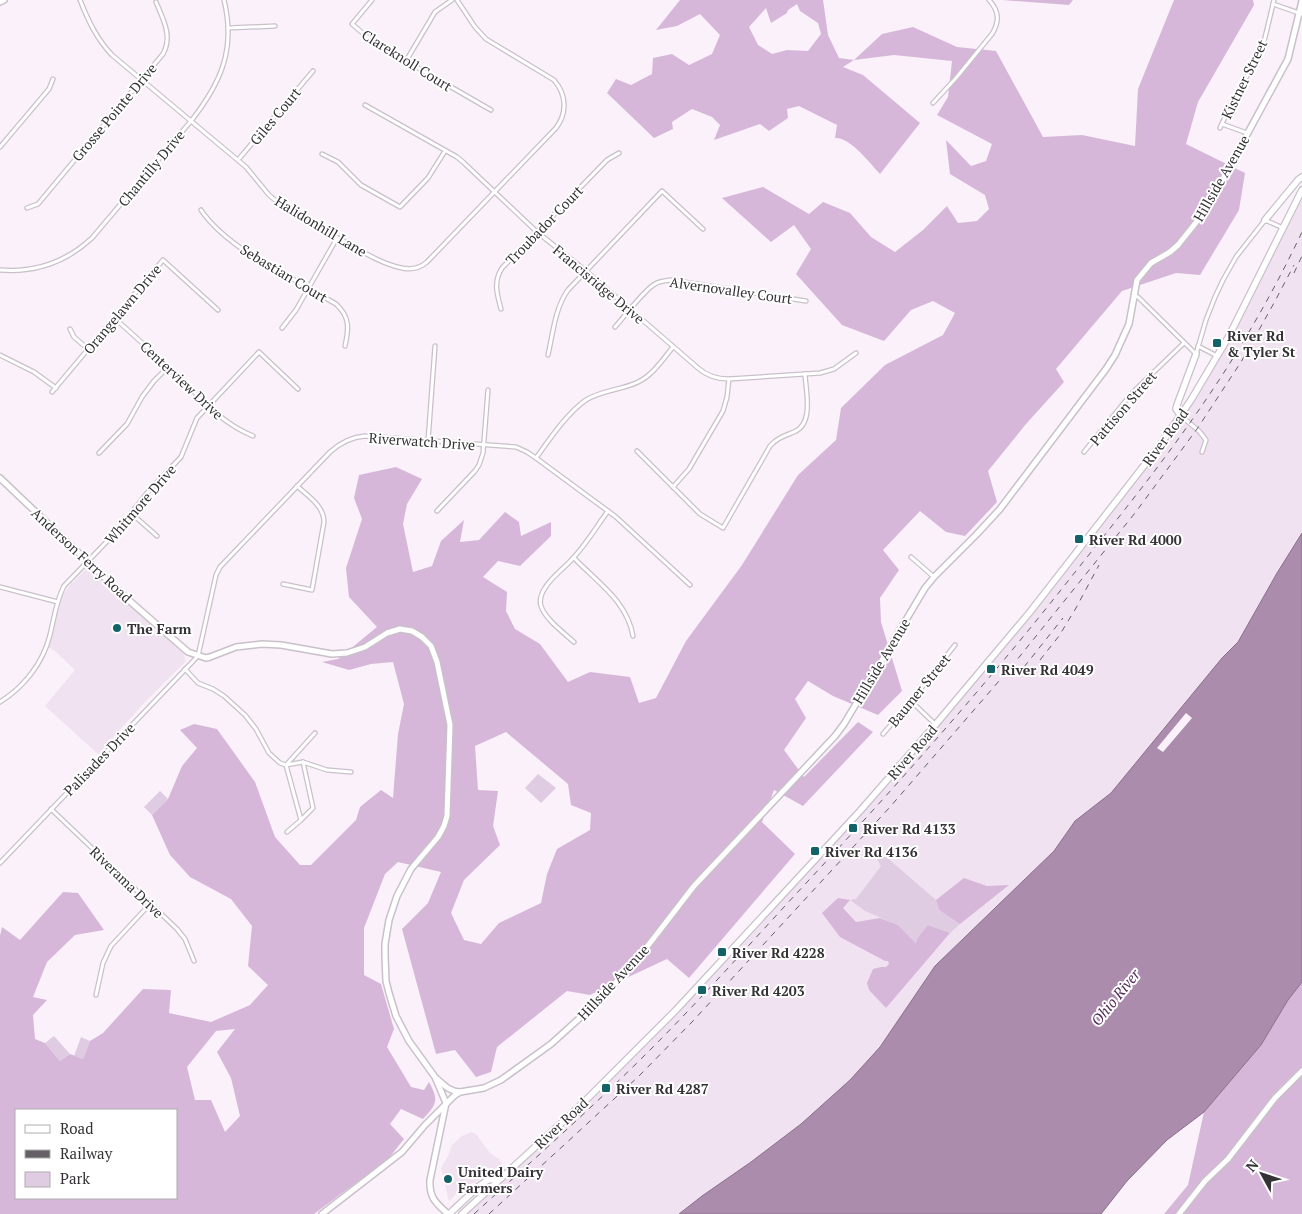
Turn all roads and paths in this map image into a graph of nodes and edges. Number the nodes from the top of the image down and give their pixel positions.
1 (4, 0) edge
2 (80, 0) edge
3 (224, 0) edge
4 (372, 0) edge
5 (452, 0) edge
6 (457, 0) edge
7 (988, 0) edge
8 (1302, 0) edge
9 (0, 2) edge
10 (156, 2) dead end
11 (1273, 2) edge
12 (1301, 14) edge
13 (275, 26) dead end
14 (228, 28) junction
15 (406, 61) junction
16 (313, 71) dead end
17 (53, 79) dead end
18 (141, 80) junction
19 (933, 102) dead end
20 (364, 104) dead end
21 (491, 110) dead end
22 (191, 121) junction
23 (1222, 124) junction
24 (1220, 128) dead end
25 (1247, 132) junction
26 (0, 147) edge
27 (445, 151) junction
28 (619, 153) dead end
29 (322, 154) dead end
30 (238, 160) junction
31 (1302, 177) edge
32 (1302, 190) edge
33 (494, 192) junction
34 (27, 208) dead end
35 (201, 210) dead end
36 (1265, 220) junction
37 (1284, 228) junction
38 (703, 229) dead end
39 (537, 232) junction
40 (338, 238) junction
41 (0, 270) edge
42 (586, 271) junction
43 (309, 288) junction
44 (1134, 296) junction
45 (806, 301) dead end
46 (501, 309) dead end
47 (218, 310) dead end
48 (630, 310) junction
49 (114, 318) junction
50 (615, 327) dead end
51 (282, 328) dead end
52 (70, 329) dead end
53 (1184, 343) junction
54 (345, 346) dead end
55 (435, 346) dead end
56 (1198, 346) junction
57 (674, 347) junction
58 (88, 349) junction
59 (856, 353) dead end
60 (1196, 354) junction
61 (0, 355) edge
62 (548, 355) dead end
63 (1218, 356) junction
64 (168, 367) junction
65 (805, 374) junction
66 (728, 379) junction
67 (56, 388) junction
68 (298, 389) dead end
69 (488, 390) dead end
70 (52, 392) dead end
71 (208, 406) junction
72 (1181, 416) junction
73 (253, 436) dead end
74 (428, 441) junction
75 (483, 445) junction
76 (637, 451) dead end
77 (1084, 452) dead end
78 (1202, 452) dead end
79 (99, 453) dead end
80 (536, 458) junction
81 (0, 478) edge
82 (297, 486) junction
83 (673, 487) junction
84 (608, 510) junction
85 (437, 511) dead end
86 (131, 513) junction
87 (158, 536) dead end
88 (911, 557) dead end
89 (574, 558) junction
90 (88, 561) junction
91 (934, 577) junction
92 (283, 584) dead end
93 (690, 585) dead end
94 (0, 587) edge
95 (58, 602) junction
96 (633, 636) dead end
97 (574, 642) dead end
98 (955, 645) dead end
99 (198, 656) junction
100 (184, 669) junction
101 (911, 701) junction
102 (0, 702) edge
103 (936, 724) junction
104 (315, 732) dead end
105 (883, 734) dead end
106 (303, 762) junction
107 (286, 765) junction
108 (352, 772) dead end
109 (51, 809) junction
110 (301, 820) junction
111 (287, 832) dead end
112 (0, 863) edge
113 (150, 904) junction
114 (194, 961) dead end
115 (96, 995) dead end
116 (1302, 1071) edge
117 (435, 1077) junction
118 (460, 1092) junction
119 (446, 1103) junction
120 (431, 1118) junction
121 (442, 1124) junction
122 (501, 1178) junction
123 (322, 1214) edge
124 (449, 1214) edge
125 (462, 1214) edge
126 (1179, 1214) edge

1 - 9 street
2 - 18 street, Halidonhill Lane
3 - 14 street, Chantilly Drive
4 - 15 street, Clareknoll Court
5 - 15 street
6 - 33 street, Halidonhill Lane
7 - 19 street
8 - 12 street, Hillside Avenue
10 - 18 street, Grosse Pointe Drive
11 - 12 street
11 - 23 street, Kistner Street
12 - 25 street, Hillside Avenue
13 - 14 street
14 - 22 street, Chantilly Drive
15 - 21 street, Clareknoll Court
16 - 30 street, Giles Court
17 - 26 street
18 - 22 street, Halidonhill Lane
18 - 34 street, Grosse Pointe Drive
20 - 27 street, Francisridge Drive
22 - 30 street, Halidonhill Lane
22 - 41 street, Chantilly Drive
23 - 24 street, Kistner Street
23 - 25 street
25 - 44 street, Hillside Avenue
27 - 29 street
27 - 33 street, Francisridge Drive
28 - 39 street, Troubador Court
30 - 40 street, Halidonhill Lane
31 - 36 main road
32 - 37 main road, River Road
33 - 39 street, Francisridge Drive
33 - 40 street, Halidonhill Lane
35 - 43 street, Sebastian Court
36 - 37 street
36 - 56 street
37 - 63 main road, River Road
38 - 42 street
39 - 42 street, Francisridge Drive
39 - 46 street, Troubador Court
40 - 43 street
42 - 48 street, Francisridge Drive
42 - 62 street
43 - 51 street
43 - 54 street, Sebastian Court
44 - 53 street
44 - 91 street, Hillside Avenue
45 - 48 street, Alvernovalley Court
47 - 49 street, Orangelawn Drive
48 - 50 street, Alvernovalley Court
48 - 57 street, Francisridge Drive
49 - 58 street, Orangelawn Drive
49 - 64 street, Centerview Drive
52 - 58 street
53 - 60 street
53 - 77 street, Pattison Street
55 - 74 street
56 - 60 street
56 - 63 street
57 - 66 street, Francisridge Drive
57 - 80 street
58 - 67 street, Orangelawn Drive
59 - 65 street, Francisridge Drive
60 - 72 main road
61 - 67 street
63 - 72 main road, River Road
64 - 71 street, Centerview Drive
64 - 79 street
65 - 66 street, Francisridge Drive
65 - 83 street
66 - 83 street
67 - 70 street, Orangelawn Drive
68 - 71 street, Whitmore Drive
69 - 75 street
71 - 73 street, Centerview Drive
71 - 86 street, Whitmore Drive
72 - 78 street
72 - 103 main road, River Road
74 - 75 street, Riverwatch Drive
74 - 82 street, Riverwatch Drive
75 - 80 street, Riverwatch Drive
75 - 85 street
76 - 83 street
80 - 84 street, Riverwatch Drive
81 - 90 street, Anderson Ferry Road
82 - 92 street
82 - 99 street, Riverwatch Drive
84 - 89 street
84 - 93 street, Riverwatch Drive
86 - 87 street
86 - 90 street, Whitmore Drive
88 - 91 street
89 - 96 street
89 - 97 street
90 - 95 street, Whitmore Drive
90 - 99 street, Anderson Ferry Road
91 - 118 street, Hillside Avenue
94 - 95 street
95 - 102 street, Whitmore Drive
98 - 101 street, Baumer Street
99 - 100 street, Palisades Drive
99 - 117 street
100 - 107 street
100 - 109 street, Palisades Drive
101 - 103 street
101 - 105 street, Baumer Street
103 - 122 main road, River Road
104 - 107 street
106 - 107 street
106 - 108 street
106 - 110 street
107 - 110 street
109 - 112 street, Palisades Drive
109 - 113 street, Riverama Drive
110 - 111 street
113 - 114 street, Riverama Drive
113 - 115 street
116 - 126 street
117 - 118 street
117 - 119 street
118 - 119 street, Hillside Avenue
119 - 120 street, Hillside Avenue
119 - 121 street
120 - 121 street
120 - 123 street, Hillside Avenue
121 - 124 street
122 - 124 main road
122 - 125 main road, River Road

